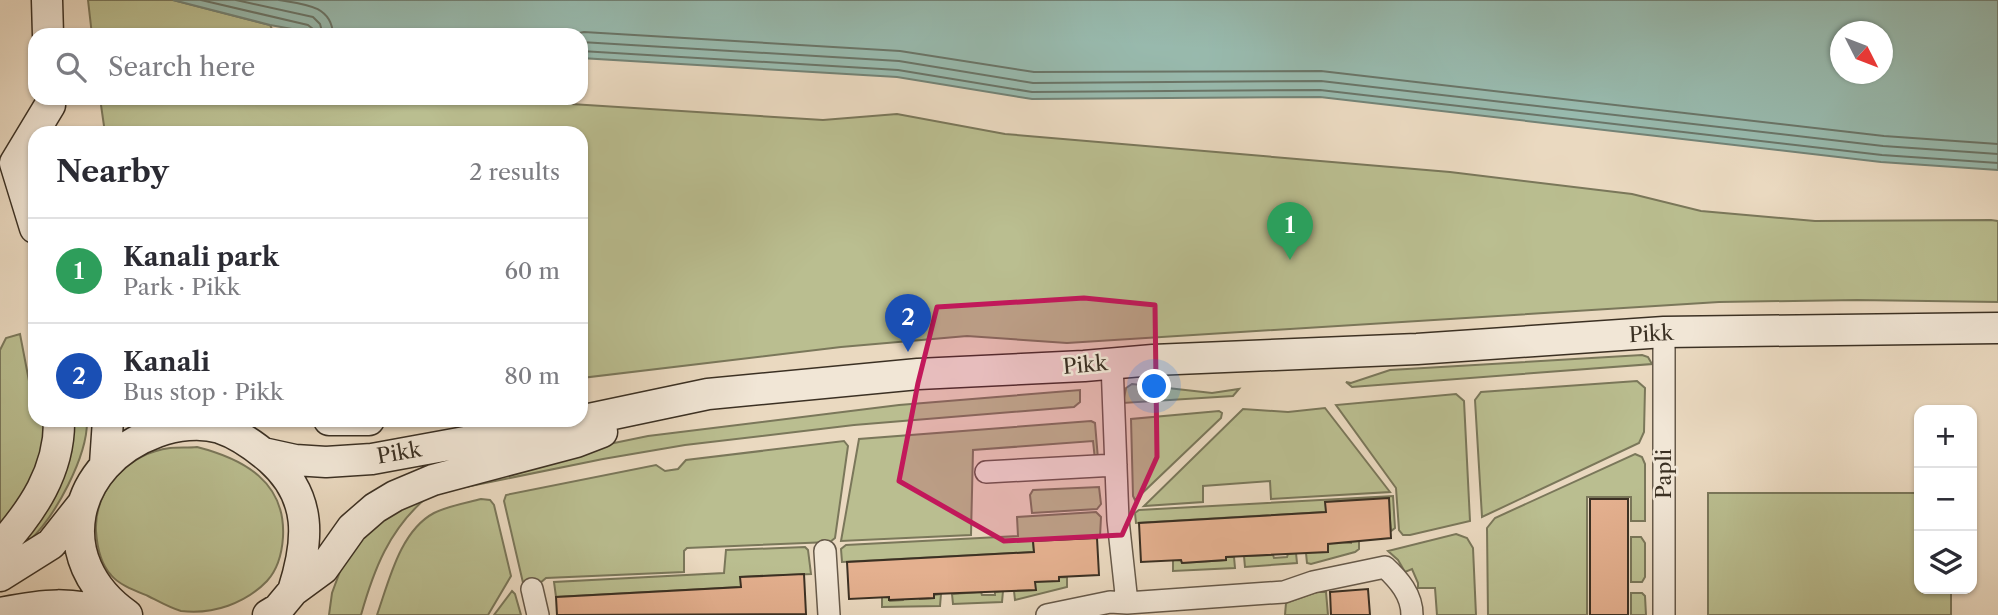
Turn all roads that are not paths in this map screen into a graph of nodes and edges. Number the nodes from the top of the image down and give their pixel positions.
1 (47, 0) edge
2 (48, 28) edge
3 (28, 145) edge
4 (28, 207) edge
5 (1998, 328) edge
6 (1664, 332) junction
7 (1112, 363) junction
8 (708, 394) junction
9 (588, 403) edge
10 (588, 419) edge
11 (58, 427) edge
12 (108, 427) edge
13 (176, 427) edge
14 (220, 427) edge
15 (548, 427) edge
16 (263, 453) junction
17 (105, 464) junction
18 (1116, 465) junction
19 (986, 472) dead end
20 (81, 506) junction
21 (0, 547) edge
22 (825, 551) dead end
23 (0, 576) edge
24 (532, 589) dead end
25 (1117, 606) edge
26 (284, 609) edge
27 (0, 613) edge
28 (114, 615) edge
29 (127, 615) edge
30 (538, 615) edge
31 (829, 615) edge
32 (1047, 615) edge
33 (1412, 615) edge
34 (1664, 615) edge

1 - 2 street
3 - 4 street
5 - 6 street, Pikk
6 - 7 street, Pikk
6 - 34 street, Papli
7 - 8 street, Pikk
7 - 18 street
8 - 9 street
8 - 10 street, Pikk
8 - 26 street
11 - 21 street
12 - 17 street
13 - 17 street
14 - 16 street
15 - 16 street, Pikk
16 - 26 street
17 - 20 street
18 - 19 street
18 - 25 street
20 - 23 street
20 - 29 street
22 - 31 street
24 - 30 street
25 - 32 street
25 - 33 street
27 - 28 street

